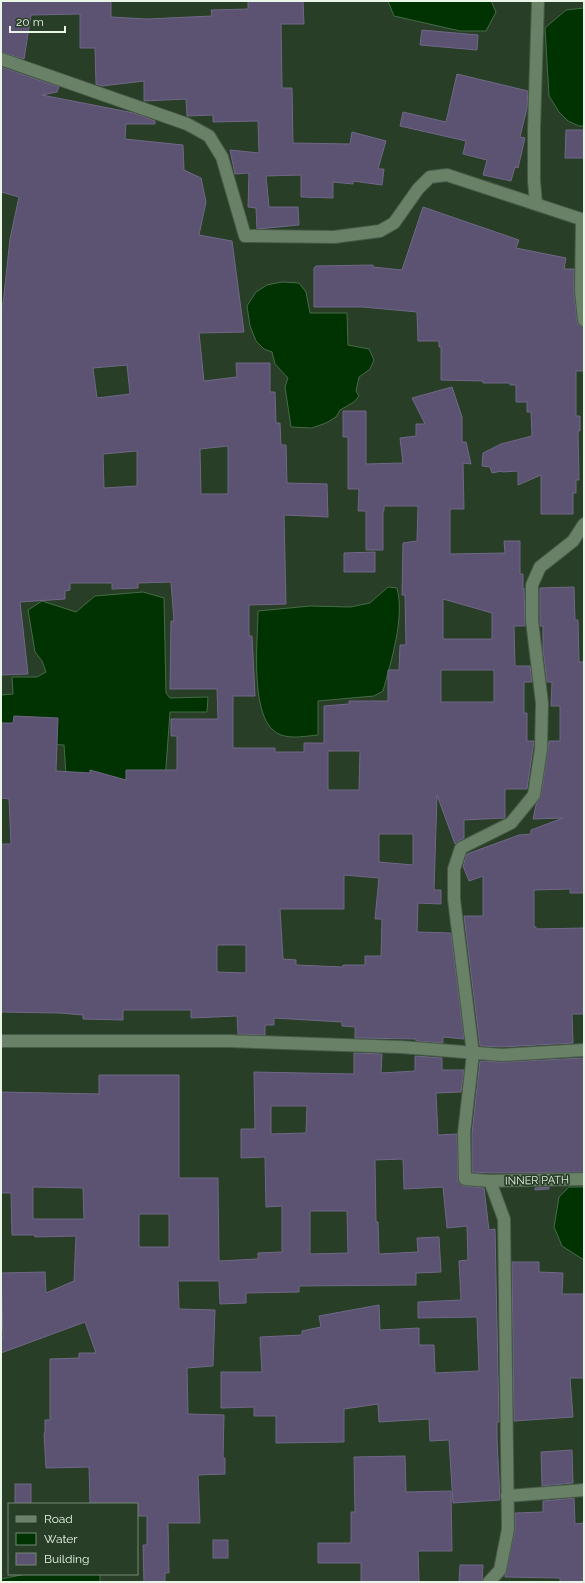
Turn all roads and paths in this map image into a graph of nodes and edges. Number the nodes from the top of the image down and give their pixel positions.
1 (538, 1) edge
2 (1, 58) edge
3 (536, 203) junction
4 (583, 220) edge
5 (584, 320) edge
6 (584, 524) edge
7 (1, 1041) edge
8 (584, 1050) edge
9 (473, 1054) junction
10 (584, 1179) edge
11 (490, 1181) junction
12 (584, 1490) edge
13 (507, 1496) junction
14 (489, 1582) edge

1 - 3 street
2 - 3 street
3 - 4 street
4 - 5 street
6 - 9 street
7 - 9 street
8 - 9 street
9 - 11 street, INNER PATH
10 - 11 street, INNER PATH
11 - 13 street
12 - 13 street
13 - 14 street

